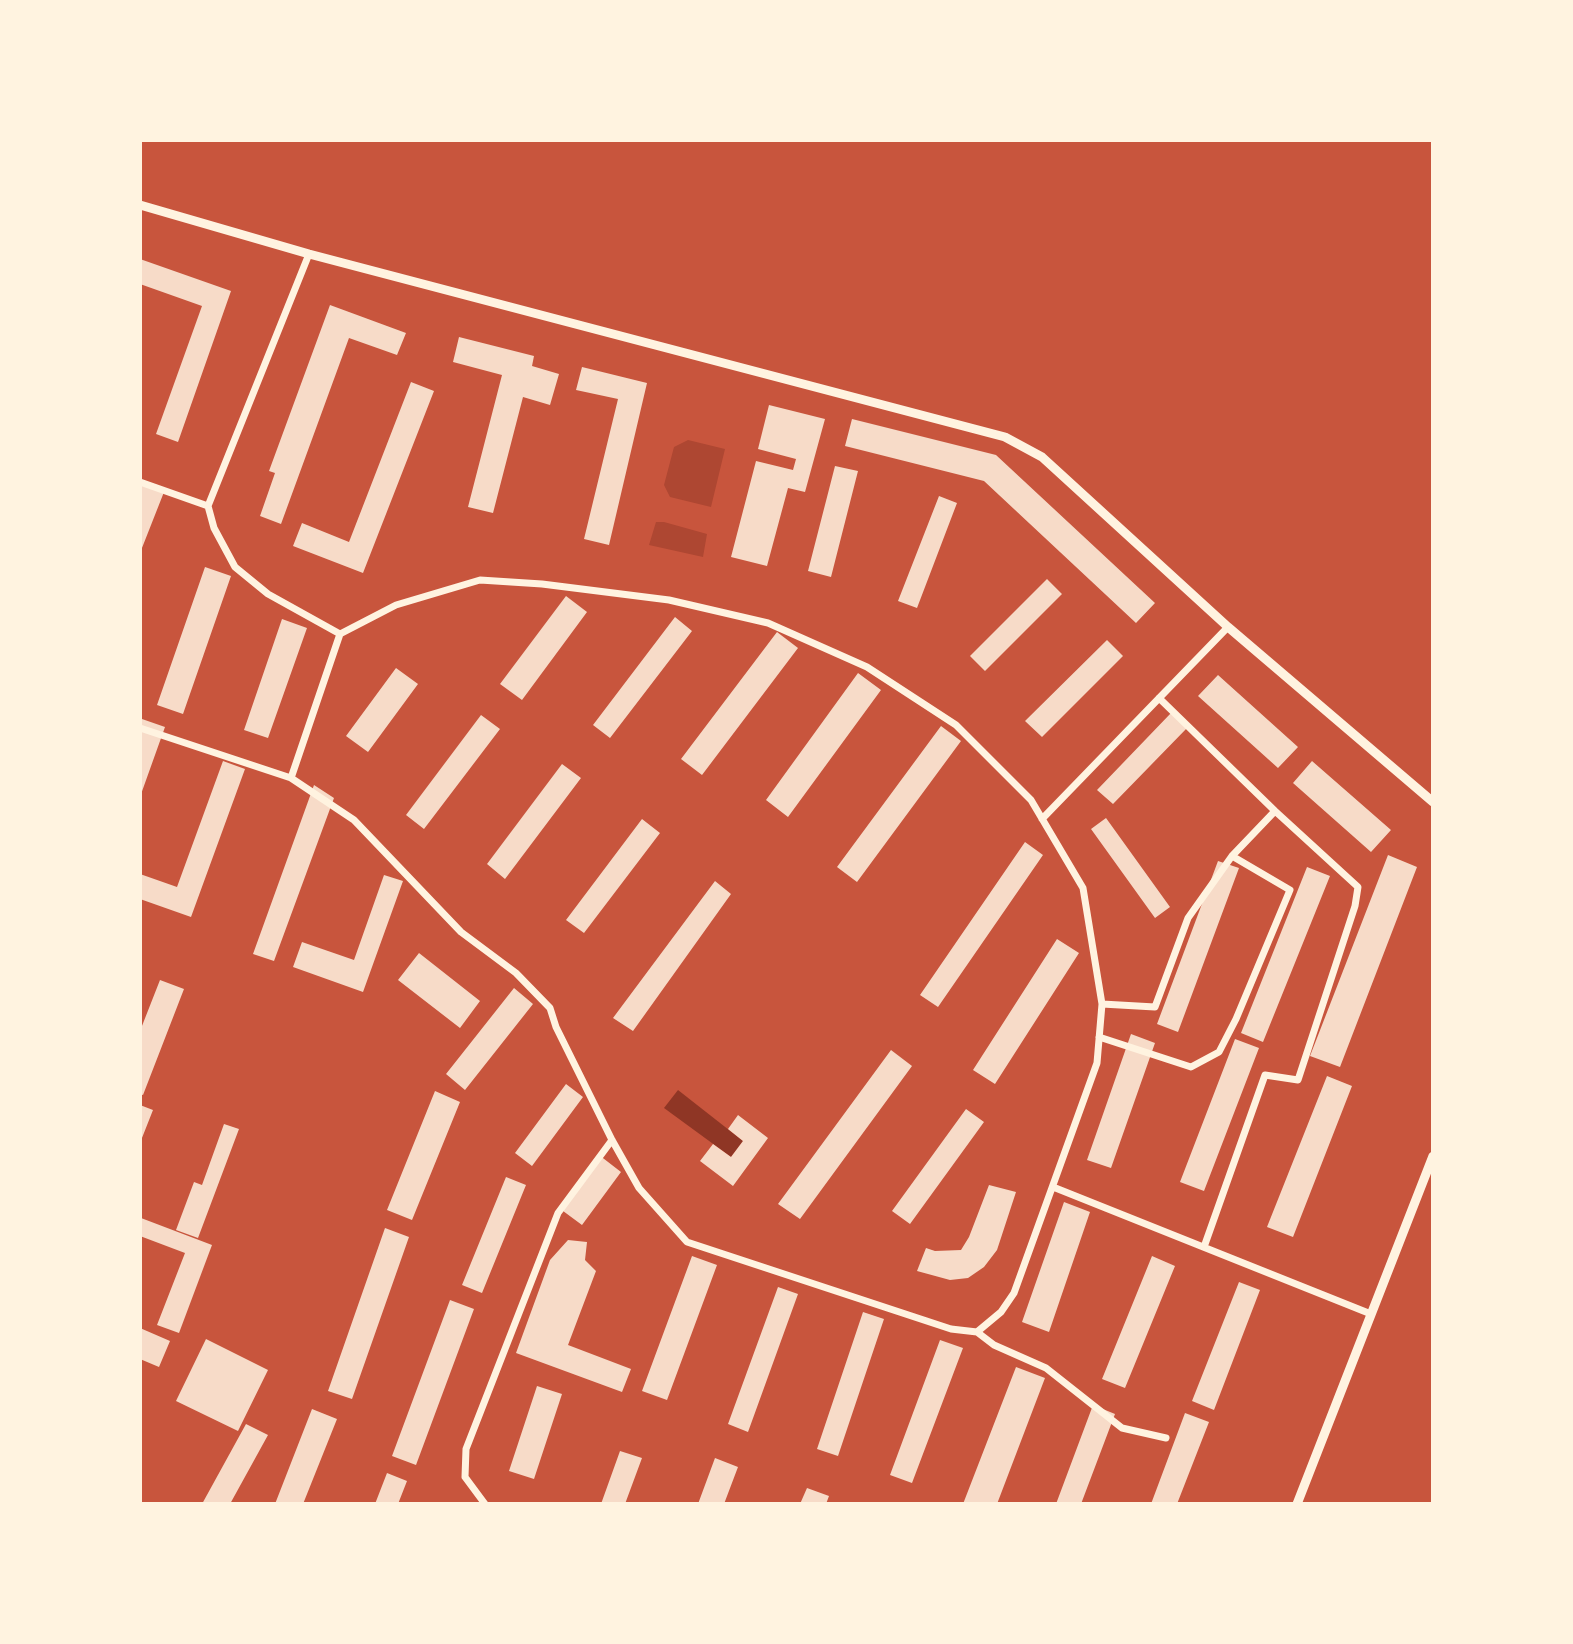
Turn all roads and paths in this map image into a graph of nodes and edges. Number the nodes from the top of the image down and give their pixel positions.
1 (140, 205) edge
2 (309, 254) junction
3 (140, 482) edge
4 (208, 506) junction
5 (1227, 627) junction
6 (340, 634) junction
7 (1159, 698) junction
8 (140, 728) edge
9 (291, 778) junction
10 (1433, 802) edge
11 (1275, 811) junction
12 (1042, 819) junction
13 (1232, 856) junction
14 (1102, 1004) junction
15 (1099, 1037) junction
16 (612, 1140) junction
17 (1433, 1156) edge
18 (1053, 1187) junction
19 (1204, 1247) junction
20 (1371, 1314) junction
21 (977, 1332) junction
22 (1166, 1438) dead end
23 (485, 1504) edge
24 (1297, 1504) edge

1 - 2 street
2 - 4 street
2 - 5 street
3 - 4 street
4 - 6 street
5 - 7 street
5 - 10 street
6 - 9 street
6 - 12 street
7 - 11 street
7 - 12 street
8 - 9 street
9 - 16 street
11 - 13 street
11 - 19 street
12 - 14 street
13 - 14 street
13 - 15 street
14 - 15 street
15 - 18 street
16 - 21 street
16 - 23 street
17 - 20 street
18 - 19 street
18 - 21 street
19 - 20 street
20 - 24 street
21 - 22 street

